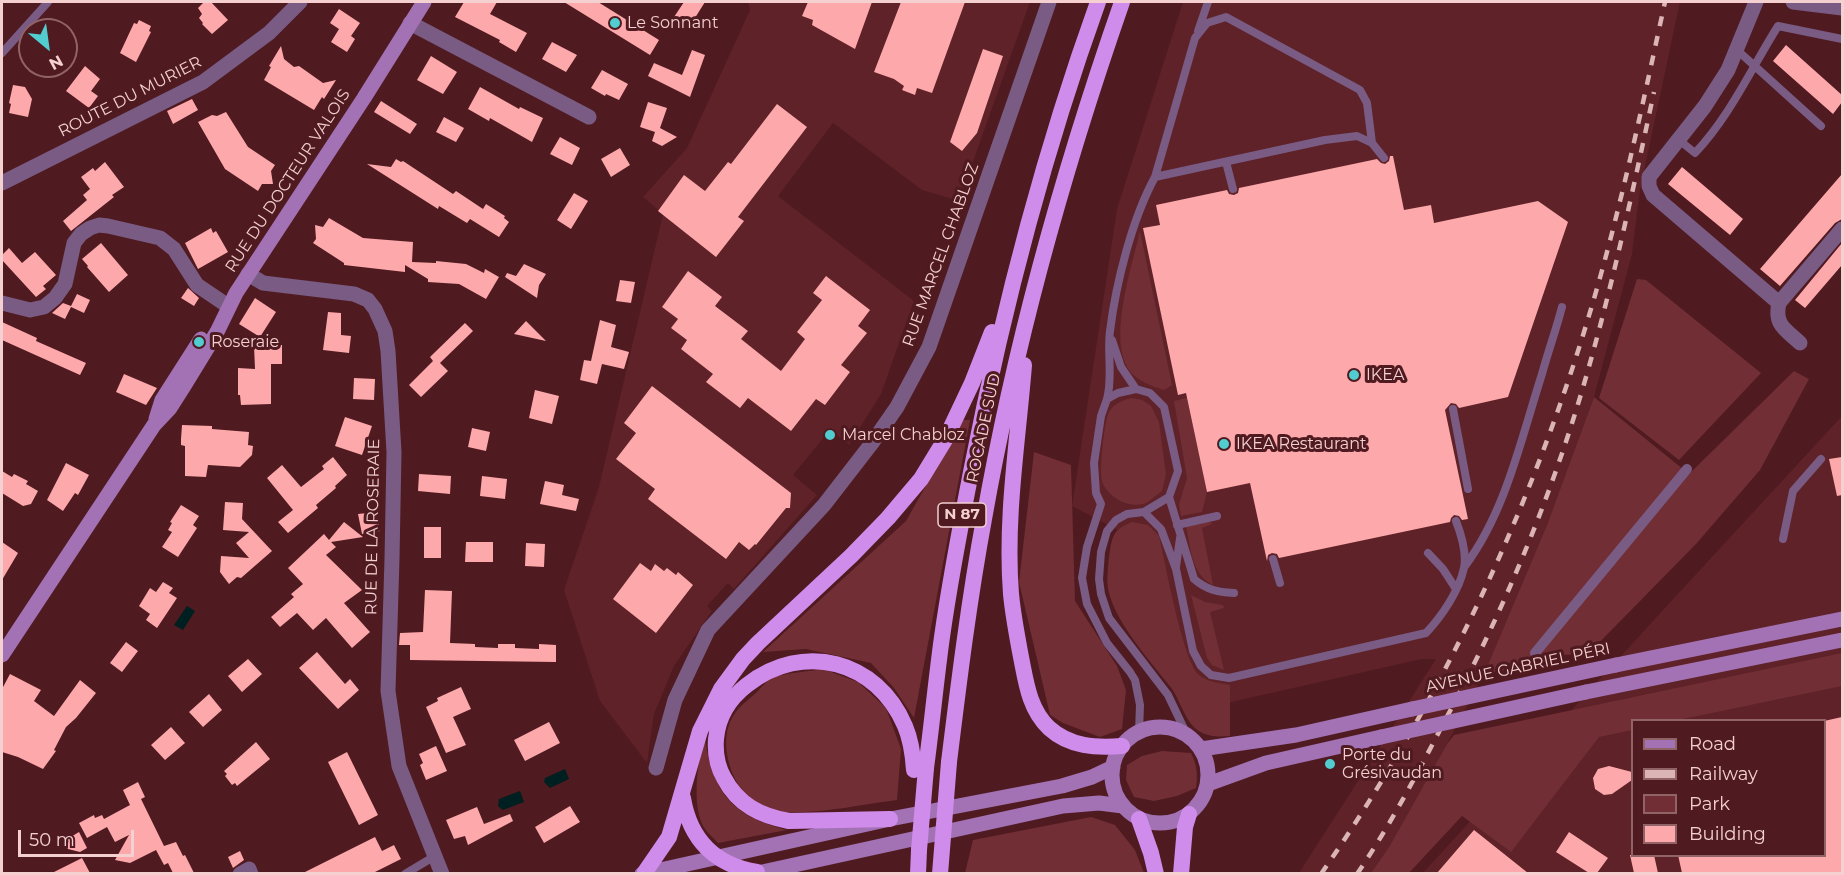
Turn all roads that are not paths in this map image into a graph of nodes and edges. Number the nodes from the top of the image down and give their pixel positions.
1 (48, 2) edge
2 (300, 2) edge
3 (424, 2) edge
4 (1049, 2) edge
5 (1098, 2) edge
6 (1122, 2) edge
7 (1208, 2) edge
8 (1756, 2) edge
9 (1793, 2) edge
10 (1842, 9) edge
11 (410, 22) junction
12 (1195, 38) junction
13 (1842, 39) edge
14 (1737, 50) junction
15 (2, 53) edge
16 (1754, 66) junction
17 (589, 117) dead end
18 (1821, 126) dead end
19 (1678, 140) junction
20 (1372, 143) junction
21 (1384, 158) dead end
22 (1226, 162) junction
23 (1155, 177) junction
24 (2, 183) edge
25 (1233, 189) dead end
26 (1842, 230) edge
27 (1017, 266) junction
28 (248, 274) junction
29 (2, 303) edge
30 (1779, 303) junction
31 (1030, 305) junction
32 (228, 306) junction
33 (1562, 308) dead end
34 (1110, 333) junction
35 (1800, 343) dead end
36 (1136, 389) junction
37 (1107, 399) junction
38 (1453, 409) dead end
39 (1821, 459) dead end
40 (1687, 469) dead end
41 (1468, 489) dead end
42 (1169, 497) junction
43 (1144, 512) junction
44 (1217, 516) dead end
45 (1456, 521) dead end
46 (1177, 525) junction
47 (1180, 537) junction
48 (1782, 539) dead end
49 (1428, 553) dead end
50 (1273, 559) dead end
51 (1464, 566) junction
52 (1176, 569) junction
53 (1280, 583) dead end
54 (1456, 589) junction
55 (1234, 594) dead end
56 (1842, 619) edge
57 (1842, 640) edge
58 (1535, 653) dead end
59 (2, 655) edge
60 (1139, 732) junction
61 (1187, 735) junction
62 (1122, 746) junction
63 (1201, 749) junction
64 (1113, 767) junction
65 (656, 768) dead end
66 (920, 769) junction
67 (1208, 784) junction
68 (683, 794) junction
69 (1123, 806) junction
70 (1189, 814) junction
71 (944, 815) junction
72 (890, 819) junction
73 (1138, 819) junction
74 (435, 856) junction
75 (716, 857) junction
76 (240, 873) edge
77 (251, 873) edge
78 (405, 873) edge
79 (442, 873) edge
80 (644, 873) edge
81 (755, 873) edge
82 (918, 873) edge
83 (940, 873) edge
84 (948, 873) edge
85 (1156, 873) edge
86 (1180, 873) edge

1 - 15 lane
2 - 24 street, ROUTE DU MURIER
3 - 11 main road, RUE DU DOCTEUR VALOIS
4 - 65 street, RUE MARCEL CHABLOZ
5 - 27 highway, ROCADE SUD / N 87
6 - 31 highway, ROCADE SUD / N 87
7 - 12 lane
8 - 14 street
9 - 10 street
11 - 17 street
11 - 28 main road, RUE DU DOCTEUR VALOIS
12 - 20 lane
12 - 23 lane
13 - 16 lane
14 - 16 lane
14 - 19 street
16 - 18 lane
16 - 19 lane
19 - 30 street
20 - 21 lane
20 - 22 lane
22 - 23 lane
22 - 25 lane
23 - 34 lane
26 - 30 street
27 - 66 highway, ROCADE SUD / N 87
27 - 68 highway
28 - 32 main road, RUE DU DOCTEUR VALOIS
28 - 74 street, RUE DE LA ROSERAIE
29 - 32 street
30 - 35 street
31 - 62 highway
31 - 71 highway, ROCADE SUD / N 87, bridge
32 - 59 main road, RUE DU DOCTEUR VALOIS
33 - 51 lane
34 - 36 lane
34 - 37 lane
36 - 37 lane
36 - 42 lane
37 - 60 lane
38 - 41 lane
39 - 48 lane
40 - 58 street
42 - 43 lane
42 - 46 lane
43 - 52 lane
43 - 61 lane
44 - 46 lane
45 - 51 lane
46 - 47 lane
47 - 52 lane
47 - 55 lane
49 - 54 lane
50 - 53 lane
51 - 54 lane
52 - 54 lane
56 - 63 main road, AVENUE GABRIEL PÉRI, bridge
57 - 67 main road, bridge
60 - 61 main road
60 - 62 main road
61 - 63 main road
62 - 64 main road
63 - 67 main road
64 - 69 main road
64 - 72 main road
66 - 72 highway
66 - 82 highway, ROCADE SUD / N 87, bridge
67 - 70 main road
68 - 75 highway
68 - 80 highway
69 - 73 main road
69 - 81 main road
70 - 73 main road
70 - 86 highway
71 - 83 highway, ROCADE SUD / N 87, bridge
71 - 84 highway, bridge
72 - 75 main road
73 - 85 highway
74 - 78 lane
74 - 79 street, RUE DE LA ROSERAIE
75 - 80 main road
75 - 81 highway
76 - 77 street

